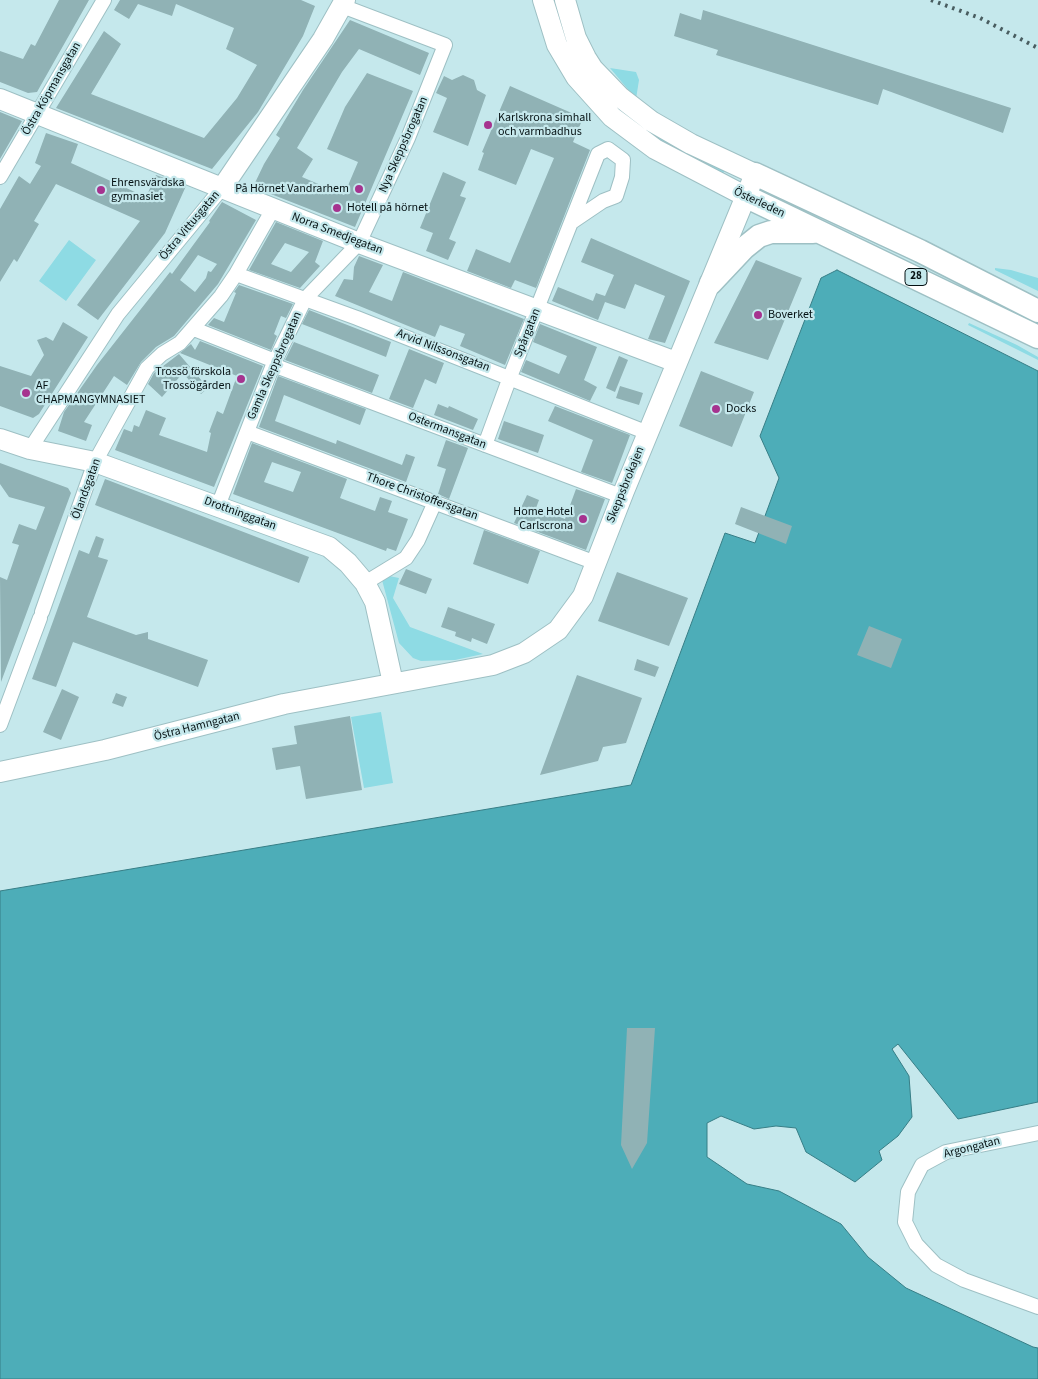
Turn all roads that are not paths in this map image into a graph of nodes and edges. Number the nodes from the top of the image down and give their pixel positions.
1 (104, 0) edge
2 (545, 0) edge
3 (344, 2) edge
4 (562, 17) edge
5 (0, 99) edge
6 (37, 114) junction
7 (755, 174) junction
8 (0, 177) edge
9 (222, 188) junction
10 (745, 196) junction
11 (272, 209) junction
12 (572, 222) junction
13 (821, 232) junction
14 (359, 243) junction
15 (236, 274) junction
16 (711, 283) junction
17 (305, 299) junction
18 (538, 310) junction
19 (1038, 311) edge
20 (194, 329) junction
21 (1038, 337) edge
22 (676, 362) junction
23 (274, 363) junction
24 (510, 377) junction
25 (247, 432) junction
26 (648, 433) junction
27 (0, 440) edge
28 (485, 445) junction
29 (30, 449) junction
30 (95, 462) junction
31 (622, 496) junction
32 (435, 502) junction
33 (218, 506) junction
34 (596, 563) junction
35 (365, 583) junction
36 (393, 684) junction
37 (0, 725) edge
38 (0, 772) edge
39 (1038, 1133) edge
40 (1038, 1307) edge

1 - 6 street, Östra Köpmansgatan
2 - 4 street, Österleden
3 - 9 street, Östra Vittusgatan
3 - 14 street, Nya Skeppsbrogatan
4 - 7 street, Österleden
4 - 10 street, Österleden
5 - 6 street, Norra Smedjegatan
6 - 8 street, Östra Köpmansgatan
6 - 9 street, Norra Smedjegatan
7 - 10 street, Skeppsbrokajen
7 - 19 main road, Österleden / 28
9 - 11 street, Norra Smedjegatan
9 - 29 street, Östra Vittusgatan
10 - 13 main road, Österleden / 28
10 - 16 street, Skeppsbrokajen
11 - 14 street, Norra Smedjegatan
11 - 15 street, Ölandsgatan
12 - 12 street, Spårgatan
12 - 18 street, Spårgatan
13 - 16 main road
13 - 21 main road, Österleden / 28
14 - 17 street, Gamla Skeppsbrogatan
14 - 18 street, Norra Smedjegatan
15 - 17 street, Arvid Nilssonsgatan
15 - 20 street, Ölandsgatan
16 - 22 street, Skeppsbrokajen
17 - 23 street, Gamla Skeppsbrogatan
17 - 24 street, Arvid Nilssonsgatan
18 - 22 street, Norra Smedjegatan
18 - 24 street, Spårgatan
20 - 23 street, Ostermansgatan
20 - 30 street, Ölandsgatan
22 - 26 street, Skeppsbrokajen
23 - 25 street, Gamla Skeppsbrogatan
23 - 28 street, Ostermansgatan
24 - 26 street, Arvid Nilssonsgatan
24 - 28 street, Spårgatan
25 - 32 street, Thore Christoffersgatan
25 - 33 street, Gamla Skeppsbrogatan
26 - 31 street, Skeppsbrokajen
27 - 29 street, Drottninggatan
28 - 31 street, Ostermansgatan
29 - 30 street, Drottninggatan
30 - 33 street, Drottninggatan
30 - 37 street, Ölandsgatan
31 - 34 street, Skeppsbrokajen
32 - 34 street, Thore Christoffersgatan
32 - 35 street
33 - 35 street, Drottninggatan
34 - 36 street, Skeppsbrokajen
35 - 36 street, Drottninggatan
36 - 38 street, Östra Hamngatan
39 - 40 street, Argongatan

